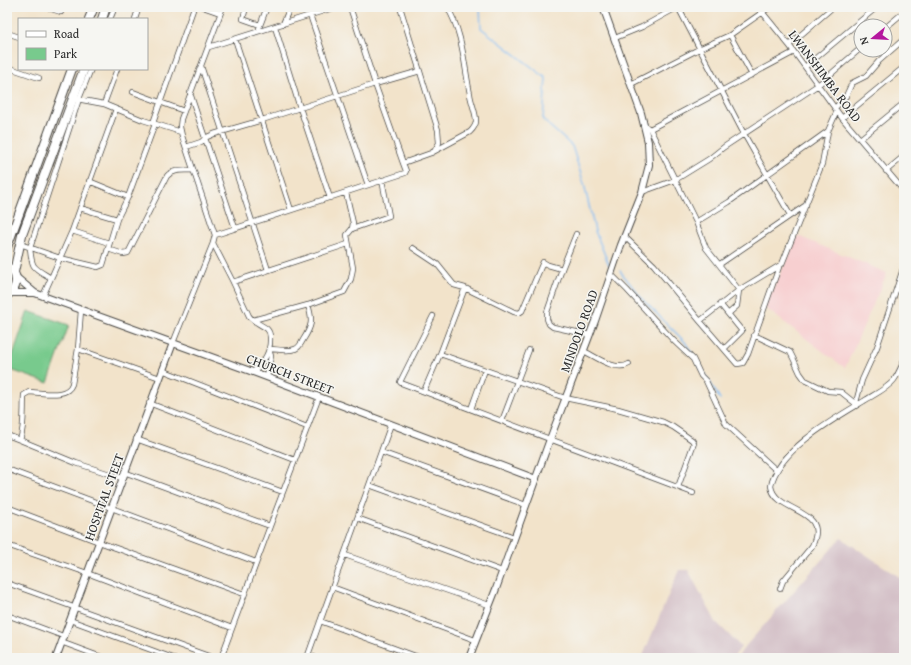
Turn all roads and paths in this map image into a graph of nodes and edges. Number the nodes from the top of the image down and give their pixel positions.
1 (45, 7) edge
2 (94, 7) edge
3 (106, 7) edge
4 (115, 7) edge
5 (139, 7) edge
6 (194, 7) edge
7 (203, 7) edge
8 (223, 7) edge
9 (246, 7) edge
10 (267, 7) edge
11 (290, 7) edge
12 (336, 7) edge
13 (350, 7) edge
14 (400, 7) edge
15 (447, 7) edge
16 (603, 7) edge
17 (678, 7) edge
18 (758, 7) edge
19 (770, 7) edge
20 (833, 7) edge
21 (877, 7) edge
22 (330, 8) edge
23 (61, 12) dead end
24 (904, 12) edge
25 (220, 13) junction
26 (763, 13) junction
27 (310, 15) junction
28 (90, 18) edge
29 (102, 18) edge
30 (110, 18) edge
31 (135, 18) edge
32 (893, 21) edge
33 (283, 24) junction
34 (260, 25) junction
35 (275, 27) junction
36 (258, 32) junction
37 (7, 33) edge
38 (730, 35) junction
39 (18, 37) edge
40 (614, 38) junction
41 (235, 39) junction
42 (904, 40) edge
43 (790, 45) junction
44 (209, 46) junction
45 (699, 49) junction
46 (794, 52) junction
47 (853, 55) edge
48 (201, 66) junction
49 (7, 67) edge
50 (904, 67) edge
51 (805, 68) junction
52 (72, 70) edge
53 (84, 70) edge
54 (91, 70) edge
55 (117, 70) edge
56 (420, 71) junction
57 (752, 75) junction
58 (39, 78) dead end
59 (375, 84) junction
60 (631, 84) junction
61 (818, 85) junction
62 (721, 90) junction
63 (133, 92) dead end
64 (190, 93) junction
65 (336, 96) junction
66 (76, 100) junction
67 (160, 103) junction
68 (904, 103) edge
69 (104, 104) junction
70 (300, 108) junction
71 (116, 109) junction
72 (836, 109) junction
73 (184, 111) junction
74 (842, 118) junction
75 (262, 120) junction
76 (154, 124) junction
77 (648, 128) junction
78 (828, 131) junction
79 (181, 132) junction
80 (223, 132) junction
81 (744, 134) junction
82 (206, 138) junction
83 (860, 139) junction
84 (186, 147) junction
85 (435, 150) junction
86 (904, 156) edge
87 (403, 163) junction
88 (193, 170) junction
89 (886, 171) junction
90 (766, 175) junction
91 (382, 180) junction
92 (676, 180) junction
93 (90, 181) junction
94 (368, 185) junction
95 (904, 191) edge
96 (642, 192) junction
97 (346, 193) junction
98 (128, 197) junction
99 (330, 198) junction
100 (806, 205) junction
101 (80, 208) junction
102 (290, 210) junction
103 (790, 215) junction
104 (117, 219) junction
105 (253, 222) junction
106 (696, 222) junction
107 (235, 228) junction
108 (352, 229) junction
109 (72, 231) junction
110 (576, 234) dead end
111 (215, 235) junction
112 (624, 236) junction
113 (109, 243) junction
114 (213, 243) junction
115 (20, 244) junction
116 (348, 244) junction
117 (7, 247) edge
118 (30, 248) junction
119 (413, 248) dead end
120 (108, 249) junction
121 (60, 258) junction
122 (720, 264) junction
123 (904, 266) edge
124 (7, 267) edge
125 (779, 267) junction
126 (562, 269) junction
127 (268, 270) junction
128 (611, 274) junction
129 (15, 275) junction
130 (51, 278) junction
131 (233, 282) junction
132 (466, 288) junction
133 (740, 290) junction
134 (35, 293) junction
135 (8, 294) edge
136 (43, 296) junction
137 (720, 304) junction
138 (308, 305) junction
139 (81, 310) junction
140 (728, 314) junction
141 (433, 316) dead end
142 (253, 320) junction
143 (700, 321) junction
144 (590, 335) junction
145 (754, 335) junction
146 (173, 343) junction
147 (78, 349) junction
148 (724, 349) junction
149 (270, 350) junction
150 (529, 350) dead end
151 (584, 351) junction
152 (440, 354) junction
153 (904, 361) edge
154 (629, 364) dead end
155 (162, 370) junction
156 (485, 370) junction
157 (253, 372) junction
158 (160, 378) junction
159 (267, 378) junction
160 (517, 380) junction
161 (424, 391) junction
162 (319, 397) junction
163 (565, 398) junction
164 (149, 403) junction
165 (856, 405) junction
166 (471, 409) junction
167 (502, 421) junction
168 (391, 424) junction
169 (307, 427) junction
170 (7, 435) edge
171 (136, 439) junction
172 (550, 439) junction
173 (20, 440) junction
174 (381, 452) junction
175 (295, 460) junction
176 (7, 469) edge
177 (777, 471) junction
178 (123, 475) junction
179 (536, 479) junction
180 (368, 485) junction
181 (678, 487) junction
182 (283, 492) junction
183 (693, 493) dead end
184 (526, 506) junction
185 (7, 507) edge
186 (111, 508) junction
187 (357, 518) junction
188 (270, 526) junction
189 (514, 537) junction
190 (100, 542) junction
191 (7, 545) edge
192 (345, 555) junction
193 (256, 562) junction
194 (502, 571) junction
195 (87, 573) junction
196 (7, 583) edge
197 (332, 587) junction
198 (780, 589) dead end
199 (244, 594) junction
200 (489, 606) junction
201 (74, 607) junction
202 (7, 615) edge
203 (70, 620) junction
204 (320, 621) junction
205 (232, 628) junction
206 (62, 639) junction
207 (475, 640) junction
208 (307, 656) edge
209 (56, 658) edge
210 (104, 658) edge
211 (173, 658) edge
212 (214, 658) edge
213 (221, 658) edge
214 (316, 658) edge
215 (421, 658) edge
216 (469, 658) edge

1 - 23 street
2 - 28 highway
3 - 29 highway
4 - 30 street
5 - 31 street
6 - 67 street
7 - 25 street
8 - 25 street
9 - 34 street
10 - 34 street
11 - 33 street
12 - 22 street
13 - 59 street
14 - 56 street
15 - 85 street
16 - 40 street, MINDOLO ROAD
17 - 40 street
17 - 45 street
18 - 26 street, LWANSHIMBA ROAD
19 - 26 street
20 - 43 street
21 - 51 street
22 - 27 street
24 - 32 street
25 - 44 street
26 - 38 street
26 - 43 street, LWANSHIMBA ROAD
27 - 33 street
27 - 65 street
33 - 35 street
34 - 36 street
35 - 36 street
35 - 70 street
36 - 41 street
37 - 39 street
38 - 45 street
38 - 57 street
40 - 60 street, MINDOLO ROAD
41 - 44 street
41 - 75 street
42 - 72 street
43 - 46 street, LWANSHIMBA ROAD
44 - 48 street
45 - 60 street
45 - 62 street
46 - 51 street, LWANSHIMBA ROAD
46 - 57 street
47 - 61 street
48 - 64 street
48 - 80 street
49 - 58 street
50 - 74 street
51 - 61 street, LWANSHIMBA ROAD
52 - 117 highway
53 - 66 highway
54 - 66 street
55 - 69 street
56 - 59 street
56 - 85 street
57 - 62 street
59 - 65 street
59 - 87 street
60 - 77 street, MINDOLO ROAD
61 - 72 street, LWANSHIMBA ROAD
61 - 81 street
62 - 77 street
62 - 81 street
63 - 67 street
64 - 73 street
64 - 82 street
65 - 70 street
65 - 94 street
66 - 69 street
66 - 115 highway
66 - 118 street
67 - 73 street
67 - 76 street
68 - 83 street
69 - 71 street
70 - 75 street
70 - 99 street
71 - 76 street
71 - 93 street
72 - 74 street, LWANSHIMBA ROAD
72 - 78 street
73 - 79 street
74 - 83 street, LWANSHIMBA ROAD
75 - 80 street
75 - 102 street
76 - 79 street
76 - 98 street
77 - 92 street
77 - 96 street, MINDOLO ROAD
78 - 90 street
78 - 100 street
79 - 84 street
80 - 82 street
80 - 105 street
81 - 90 street
81 - 92 street
82 - 84 street
82 - 107 street
83 - 89 street, LWANSHIMBA ROAD
84 - 88 street
85 - 87 street
86 - 89 street
87 - 91 street
88 - 111 street
88 - 120 street
89 - 95 street, LWANSHIMBA ROAD
90 - 103 street
90 - 106 street
91 - 94 street
91 - 108 street
92 - 96 street
92 - 106 street
93 - 98 street
93 - 101 street
94 - 97 street
96 - 112 street, MINDOLO ROAD
97 - 99 street
97 - 108 street
98 - 104 street
99 - 102 street
100 - 103 street
100 - 125 street
101 - 104 street
101 - 109 street
102 - 105 street
103 - 122 street
104 - 113 street
105 - 107 street
105 - 127 street
106 - 122 street
107 - 111 street
108 - 116 street
109 - 113 street
109 - 121 street
110 - 126 street
111 - 114 street
112 - 128 street, MINDOLO ROAD
112 - 143 street
113 - 120 street
114 - 131 street
114 - 146 street
115 - 118 street
115 - 129 highway
116 - 127 street
116 - 138 street
118 - 121 street
118 - 130 street
119 - 132 street
120 - 121 street
121 - 130 street
122 - 133 street
123 - 165 street
124 - 129 highway
125 - 133 street
125 - 145 street
126 - 132 street
126 - 144 street
127 - 131 street
128 - 144 street, MINDOLO ROAD
128 - 177 street
129 - 134 street
129 - 135 highway
130 - 136 street
131 - 142 street
132 - 152 street
133 - 137 street
133 - 140 street
134 - 135 street
134 - 136 street, CHURCH STREET
136 - 139 street, CHURCH STREET
137 - 140 street
137 - 143 street
138 - 142 street
138 - 149 street
139 - 146 street, CHURCH STREET
139 - 147 street
140 - 148 street
141 - 161 street
142 - 149 street
143 - 148 street
144 - 151 street, MINDOLO ROAD
145 - 148 street
145 - 165 street
146 - 155 street, HOSPITAL STEET
146 - 157 street, CHURCH STREET
147 - 158 street
147 - 173 street
149 - 157 street
149 - 159 street
150 - 160 street
151 - 154 street
151 - 163 street, MINDOLO ROAD
152 - 156 street
152 - 161 street
153 - 165 street
155 - 158 street, HOSPITAL STEET
155 - 169 street
156 - 160 street
156 - 166 street
157 - 159 street, CHURCH STREET
158 - 164 street, HOSPITAL STEET
159 - 162 street, CHURCH STREET
160 - 163 street
160 - 167 street
161 - 166 street
162 - 168 street, CHURCH STREET
162 - 169 street
163 - 172 street, MINDOLO ROAD
163 - 181 street
164 - 171 street, HOSPITAL STEET
164 - 175 street
165 - 177 street
166 - 167 street
167 - 172 street
168 - 174 street
168 - 179 street, CHURCH STREET
169 - 175 street
170 - 173 street
171 - 178 street, HOSPITAL STEET
171 - 182 street
172 - 179 street, MINDOLO ROAD
172 - 181 street
173 - 178 street
174 - 180 street
174 - 184 street
175 - 182 street
176 - 186 street
177 - 198 street
178 - 186 street, HOSPITAL STEET
178 - 188 street
179 - 184 street, MINDOLO ROAD
180 - 187 street
180 - 189 street
181 - 183 street
182 - 188 street
184 - 189 street, MINDOLO ROAD
185 - 190 street
186 - 190 street, HOSPITAL STEET
186 - 193 street
187 - 192 street
187 - 194 street
188 - 193 street
189 - 194 street, MINDOLO ROAD
190 - 195 street, HOSPITAL STEET
190 - 199 street
191 - 195 street
192 - 197 street
192 - 200 street
193 - 199 street
194 - 200 street, MINDOLO ROAD
195 - 201 street, HOSPITAL STEET
195 - 205 street
196 - 201 street
197 - 204 street
197 - 207 street
199 - 205 street
200 - 207 street, MINDOLO ROAD
201 - 203 street, HOSPITAL STEET
201 - 212 street
202 - 206 street
203 - 206 street, HOSPITAL STEET
203 - 211 street
204 - 208 street
204 - 215 street
205 - 213 street
206 - 209 street, HOSPITAL STEET
206 - 210 street
207 - 216 street, MINDOLO ROAD
208 - 214 street

